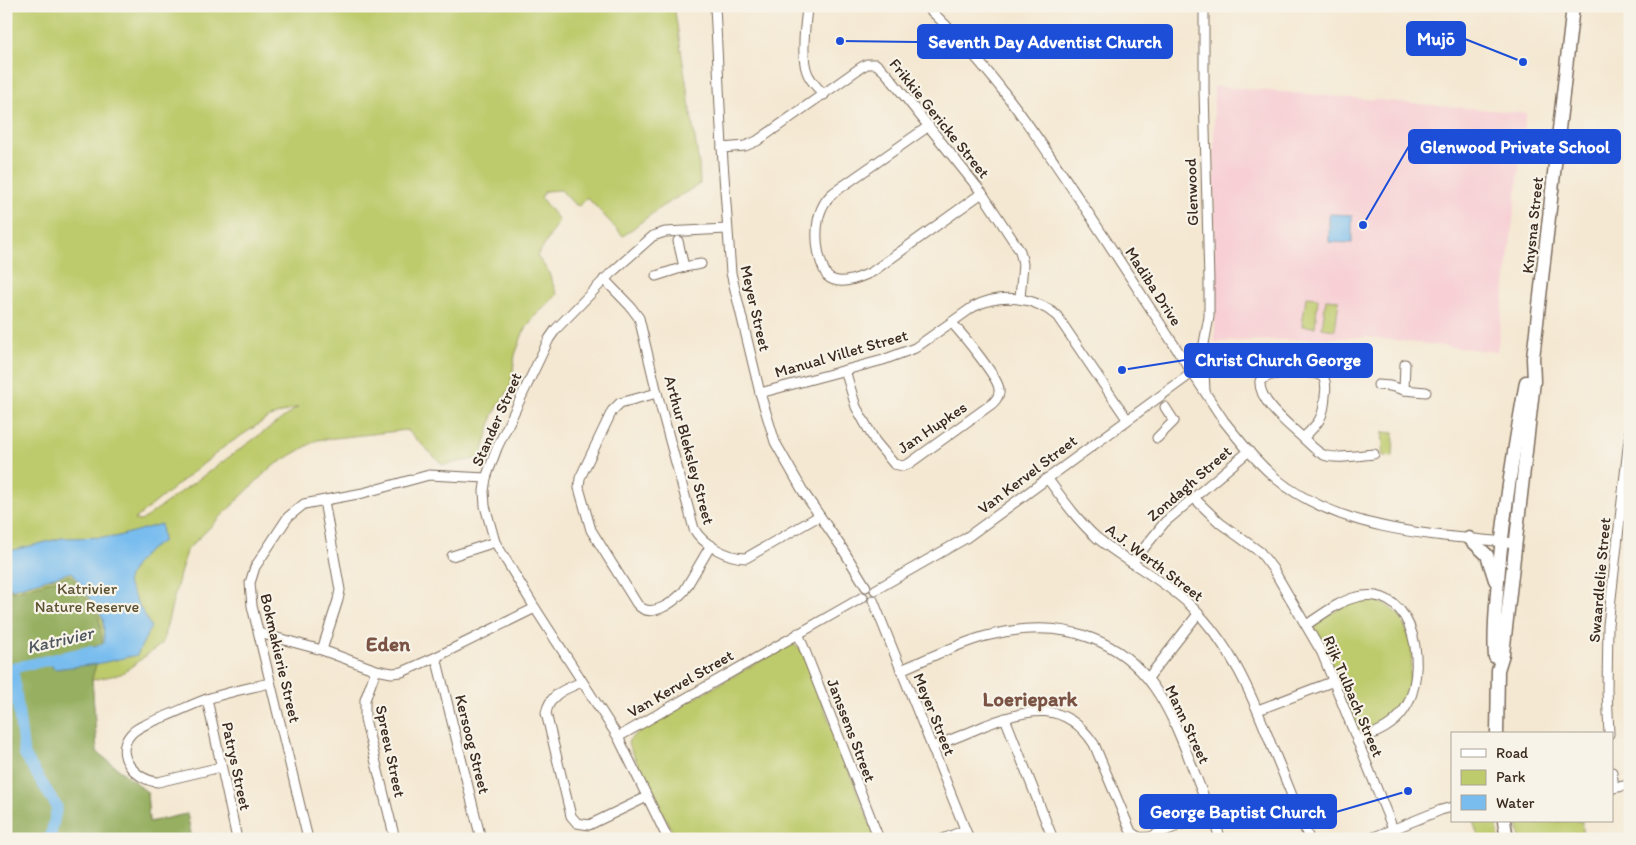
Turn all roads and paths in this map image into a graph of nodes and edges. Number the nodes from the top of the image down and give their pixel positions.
1 (715, 6) edge
2 (926, 6) edge
3 (1204, 6) edge
4 (1573, 6) edge
5 (807, 9) dead end
6 (824, 95) junction
7 (929, 126) junction
8 (722, 148) junction
9 (982, 193) junction
10 (727, 229) junction
11 (678, 241) dead end
12 (701, 264) dead end
13 (684, 266) junction
14 (656, 276) dead end
15 (604, 279) junction
16 (1020, 298) junction
17 (952, 323) junction
18 (1203, 349) junction
19 (1533, 358) junction
20 (1405, 364) dead end
21 (845, 370) junction
22 (1192, 373) junction
23 (1378, 385) dead end
24 (1404, 390) junction
25 (1426, 392) dead end
26 (657, 393) junction
27 (760, 393) junction
28 (1206, 394) junction
29 (1165, 408) dead end
30 (1127, 419) junction
31 (1630, 430) edge
32 (1157, 438) dead end
33 (1303, 438) junction
34 (1249, 451) junction
35 (1374, 454) dead end
36 (486, 478) junction
37 (1047, 478) junction
38 (1193, 497) junction
39 (324, 501) junction
40 (819, 516) junction
41 (1469, 538) junction
42 (494, 542) junction
43 (1502, 542) junction
44 (1515, 543) junction
45 (711, 545) junction
46 (452, 556) dead end
47 (1132, 563) junction
48 (876, 590) junction
49 (1498, 590) junction
50 (864, 592) junction
51 (872, 600) junction
52 (535, 608) junction
53 (1198, 614) junction
54 (1306, 624) junction
55 (798, 632) junction
56 (259, 633) junction
57 (322, 650) junction
58 (436, 657) junction
59 (376, 670) junction
60 (901, 670) junction
61 (1498, 670) junction
62 (1148, 678) junction
63 (1334, 681) junction
64 (582, 682) junction
65 (270, 683) junction
66 (208, 699) junction
67 (1258, 710) junction
68 (1005, 718) junction
69 (1497, 732) edge
70 (1609, 732) edge
71 (618, 737) junction
72 (1357, 741) junction
73 (932, 747) junction
74 (221, 767) junction
75 (1630, 785) edge
76 (1614, 788) edge
77 (647, 796) junction
78 (1451, 807) edge
79 (1210, 813) junction
80 (1504, 822) edge
81 (1393, 829) junction
82 (965, 830) junction
83 (237, 839) edge
84 (308, 839) edge
85 (395, 839) edge
86 (481, 839) edge
87 (668, 839) edge
88 (879, 839) edge
89 (943, 839) edge
90 (969, 839) edge
91 (1053, 839) edge
92 (1221, 839) edge
93 (1309, 839) edge
94 (1369, 839) edge
95 (1507, 839) edge

1 - 8 street, Meyer Street
2 - 22 street, Madiba Drive
3 - 18 street, Glenwood
4 - 19 highway, Knysna Street
5 - 6 street
6 - 7 street, Frikkie Gericke Street
6 - 8 street, Frikkie Gericke Street
7 - 9 street, Frikkie Gericke Street
7 - 9 street
8 - 10 street, Meyer Street
9 - 16 street, Frikkie Gericke Street
10 - 15 street, Stander Street
10 - 27 street, Meyer Street
11 - 13 street
12 - 13 street
13 - 14 street
15 - 26 street, Arthur Bleksley Street
15 - 36 street, Stander Street
16 - 17 street, Manual Villet Street
16 - 30 street, Manual Villet Street
17 - 21 street, Manual Villet Street
17 - 21 street, Jan Hupkes
18 - 22 street, Glenwood
18 - 28 street
19 - 43 highway, Knysna Street
19 - 44 highway, Knysna Street
20 - 24 street
21 - 27 street, Manual Villet Street
22 - 28 street, Madiba Drive
22 - 30 street, Van Kervel Street
23 - 24 street
24 - 25 street
26 - 45 street, Arthur Bleksley Street
26 - 45 street
27 - 40 street, Meyer Street
28 - 34 street, Madiba Drive
29 - 32 street
30 - 37 street, Van Kervel Street
31 - 70 street, Swaardlelie Street
33 - 33 street
33 - 35 street
34 - 38 street, Zondagh Street
34 - 41 street, Madiba Drive
36 - 39 street, Bokmakierie Street
36 - 42 street, Stander Street
37 - 47 street, A.J. Werth Street
37 - 48 street, Van Kervel Street
38 - 47 street, Zondagh Street
38 - 54 street, Rijk Tulbach Street
39 - 56 street, Bokmakierie Street
39 - 57 street
40 - 45 street, Arthur Bleksley Street
40 - 50 street, Meyer Street
41 - 43 street, Madiba Drive
41 - 49 highway
42 - 46 street
42 - 52 street, Stander Street
43 - 44 street, Madiba Drive
43 - 49 highway, Knysna Street
44 - 61 highway, Knysna Street
47 - 53 street, A.J. Werth Street
48 - 50 street
48 - 51 street
49 - 61 highway, Knysna Street
50 - 51 street
50 - 55 street, Van Kervel Street
51 - 60 street, Meyer Street
52 - 58 street
52 - 64 street, Stander Street
53 - 62 street
53 - 67 street, A.J. Werth Street
54 - 63 street, Rijk Tulbach Street
54 - 72 street
55 - 71 street, Van Kervel Street
55 - 88 street, Janssens Street
56 - 57 street
56 - 65 street, Bokmakierie Street
57 - 59 street
58 - 59 street
58 - 86 street, Kersoog Street
59 - 85 street, Spreeu Street
60 - 62 street, Mann Street
60 - 73 street, Meyer Street
61 - 69 highway, Knysna Street
62 - 79 street, Mann Street
63 - 67 street
63 - 72 street, Rijk Tulbach Street
64 - 71 street, Stander Street
64 - 77 street
65 - 66 street
65 - 84 street, Bokmakierie Street
66 - 74 street, Patrys Street
66 - 74 street
67 - 93 street, A.J. Werth Street
68 - 73 street
68 - 79 street
68 - 91 street
71 - 77 street, Stander Street
72 - 81 street, Rijk Tulbach Street
73 - 82 street, Meyer Street
74 - 83 street, Patrys Street
75 - 76 street
77 - 87 street, Stander Street
78 - 81 street
79 - 92 street, Mann Street
80 - 95 highway
81 - 94 street
82 - 89 street
82 - 90 street, Meyer Street

